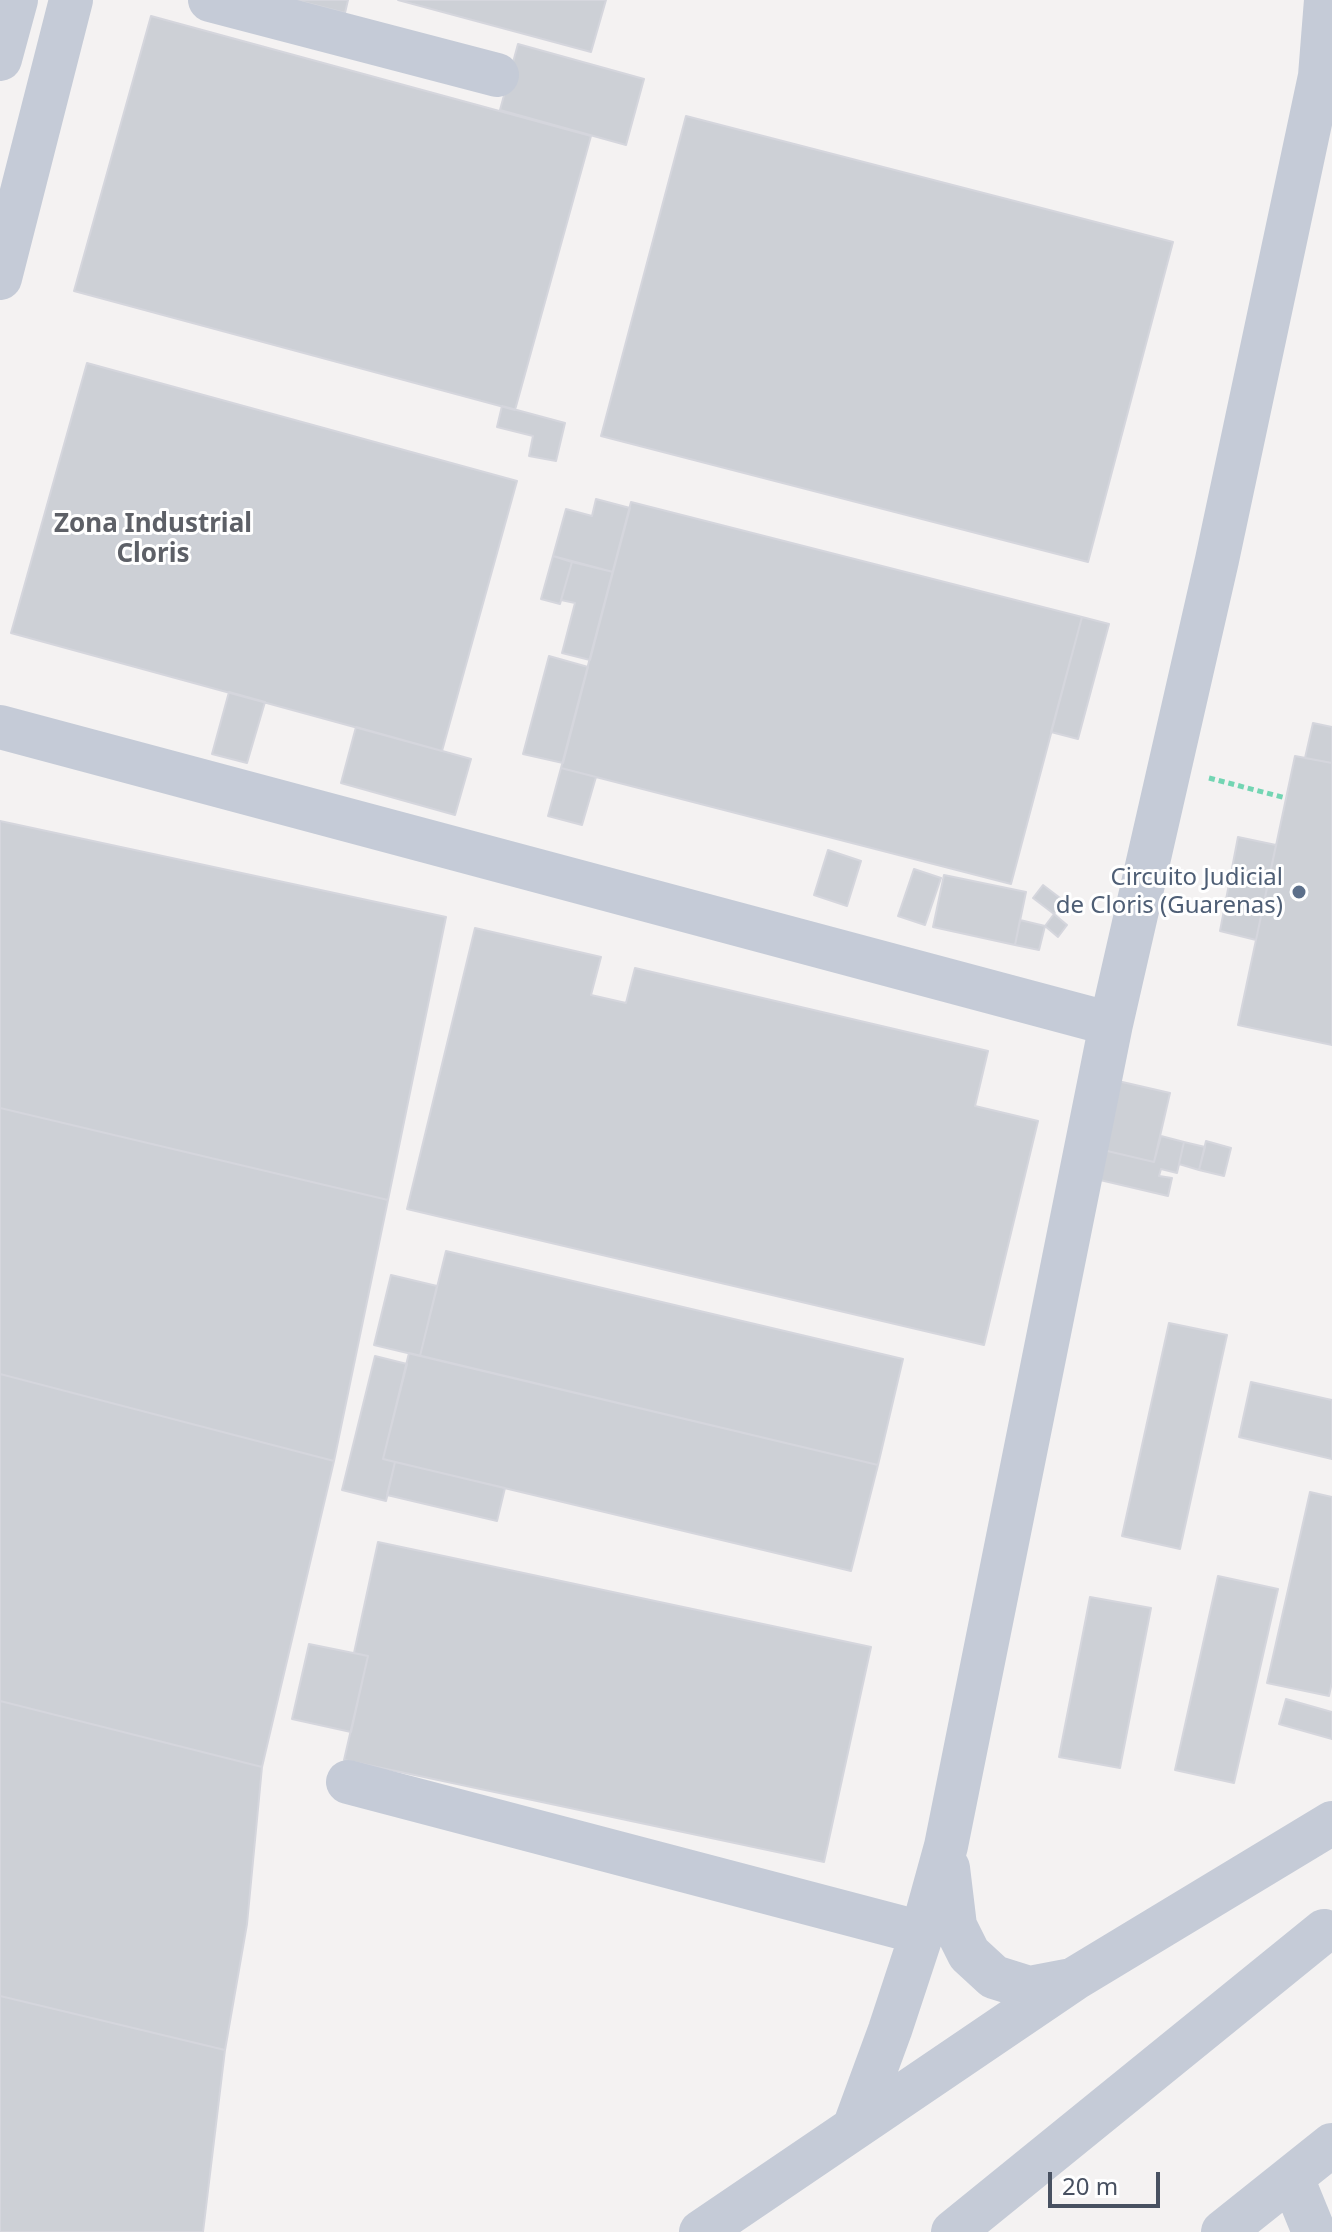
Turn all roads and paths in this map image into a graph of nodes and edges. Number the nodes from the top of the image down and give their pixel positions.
1 (16, 0) edge
2 (71, 0) edge
3 (210, 0) edge
4 (1326, 0) edge
5 (0, 59) edge
6 (497, 75) dead end
7 (0, 278) edge
8 (0, 727) edge
9 (1169, 768) junction
10 (1286, 798) dead end
11 (1111, 1024) junction
12 (348, 1782) dead end
13 (1332, 1823) edge
14 (946, 1846) junction
15 (1324, 1931) dead end
16 (922, 1933) junction
17 (1074, 1979) junction
18 (854, 2128) junction
19 (1332, 2145) edge
20 (1292, 2178) junction
21 (701, 2232) edge
22 (953, 2232) edge
23 (1223, 2232) edge
24 (1314, 2232) edge

1 - 5 street
2 - 7 street
3 - 6 street
4 - 9 street
8 - 11 street
9 - 10 path
9 - 11 street
11 - 14 street
12 - 16 street
13 - 17 street
14 - 16 street
14 - 17 street
15 - 22 street
16 - 18 street
17 - 18 street
18 - 21 street
19 - 20 street
20 - 23 street
20 - 24 street

